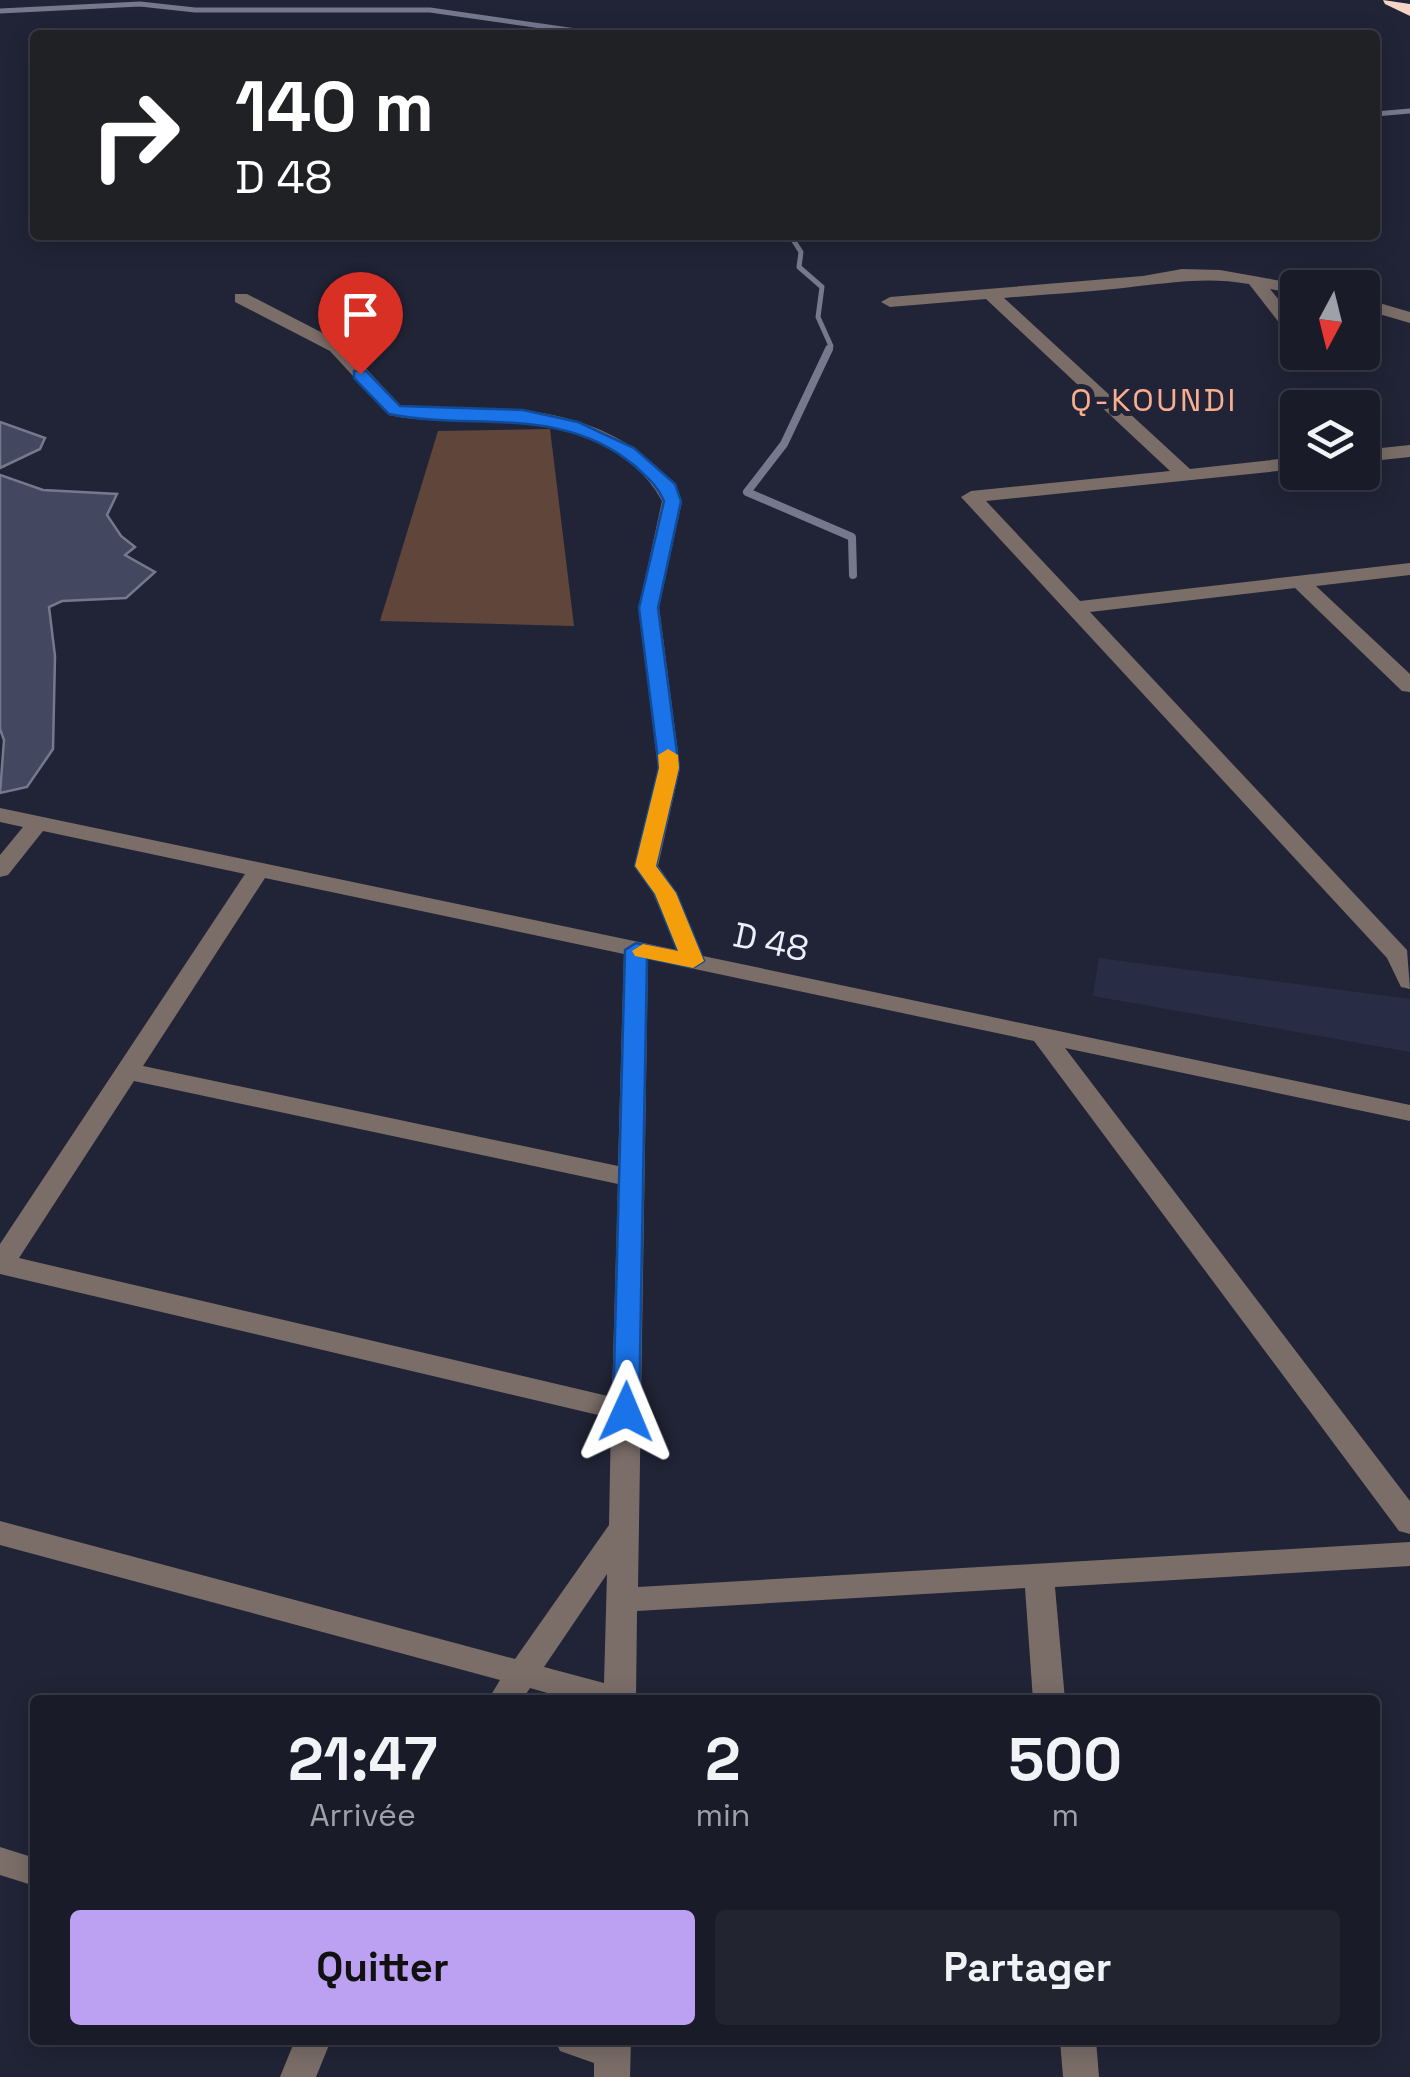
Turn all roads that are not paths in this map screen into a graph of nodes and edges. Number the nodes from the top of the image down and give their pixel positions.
1 (1392, 0) edge
2 (1410, 11) edge
3 (1254, 281) junction
4 (1280, 286) edge
5 (990, 294) junction
6 (241, 298) dead end
7 (890, 302) dead end
8 (1380, 309) edge
9 (1280, 313) edge
10 (1410, 318) edge
11 (1400, 452) edge
12 (1280, 465) edge
13 (1410, 470) edge
14 (1186, 474) junction
15 (1410, 569) edge
16 (1300, 582) junction
17 (1075, 608) junction
18 (1410, 686) edge
19 (0, 815) edge
20 (38, 823) junction
21 (0, 870) edge
22 (259, 870) junction
23 (636, 950) junction
24 (1404, 953) edge
25 (693, 961) junction
26 (1373, 961) dead end
27 (1410, 982) edge
28 (1042, 1035) junction
29 (127, 1070) junction
30 (1410, 1112) edge
31 (631, 1178) junction
32 (0, 1264) edge
33 (626, 1412) junction
34 (1410, 1522) edge
35 (624, 1526) junction
36 (0, 1532) edge
37 (1410, 1554) edge
38 (1039, 1576) junction
39 (622, 1600) junction
40 (521, 1673) junction
41 (507, 1695) edge
42 (602, 1695) edge
43 (620, 1695) edge
44 (1049, 1695) edge
45 (0, 1861) edge
46 (30, 1870) edge
47 (311, 2045) edge
48 (586, 2045) edge
49 (1078, 2045) edge
50 (613, 2056) edge
51 (298, 2077) edge
52 (1081, 2077) edge

1 - 2 highway
3 - 4 street
3 - 5 street
3 - 9 street
5 - 7 street
5 - 14 street
6 - 25 street
8 - 10 street
11 - 13 street
12 - 14 street
14 - 17 street
15 - 16 street
16 - 17 street
16 - 18 street
17 - 24 street
19 - 20 street, D 48
20 - 21 street
20 - 22 street, D 48
22 - 23 street, D 48
22 - 29 street
23 - 25 street, D 48
23 - 31 street
24 - 26 street
24 - 27 street
25 - 28 street, D 48
28 - 30 street, D 48
28 - 34 street
29 - 31 street
29 - 32 street
31 - 33 street
32 - 33 street
33 - 35 street
35 - 39 street
35 - 40 street
36 - 40 street
37 - 38 street
38 - 39 street
38 - 44 street
39 - 43 street
40 - 41 street
40 - 42 street
45 - 46 street
47 - 51 street
48 - 50 street
49 - 52 street

